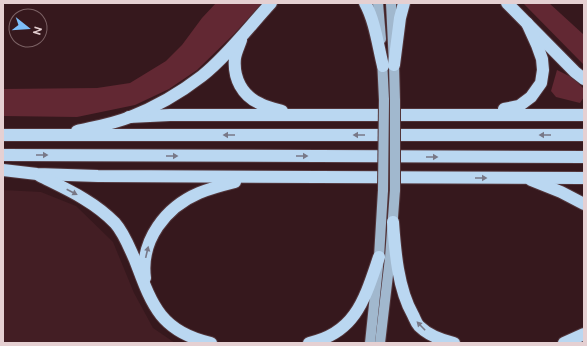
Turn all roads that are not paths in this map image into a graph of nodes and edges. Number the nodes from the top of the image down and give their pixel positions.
1 (271, 3) edge
2 (365, 3) edge
3 (378, 3) edge
4 (391, 3) edge
5 (404, 3) edge
6 (507, 3) edge
7 (527, 23) junction
8 (242, 35) junction
9 (388, 65) junction
10 (584, 79) edge
11 (292, 114) junction
12 (477, 115) junction
13 (584, 115) edge
14 (129, 117) junction
15 (3, 135) edge
16 (57, 135) junction
17 (584, 135) edge
18 (3, 155) edge
19 (584, 157) edge
20 (3, 170) edge
21 (37, 174) junction
22 (260, 177) junction
23 (525, 178) junction
24 (584, 178) edge
25 (584, 204) edge
26 (393, 222) junction
27 (379, 257) junction
28 (148, 291) junction
29 (584, 334) edge
30 (211, 343) edge
31 (309, 343) edge
32 (370, 343) edge
33 (380, 343) edge
34 (454, 343) edge
35 (564, 343) edge

1 - 8 highway
2 - 9 highway
3 - 9 main road
4 - 9 main road
5 - 9 highway
6 - 7 highway
7 - 10 highway
7 - 12 highway
8 - 11 highway
8 - 14 highway
9 - 26 main road, bridge
9 - 27 main road, bridge
11 - 12 highway
11 - 14 highway
12 - 13 highway
14 - 16 highway
15 - 16 highway
17 -> 16 highway
18 -> 19 highway
20 - 21 highway
21 - 22 highway
21 -> 28 highway
22 -> 23 highway
28 -> 22 highway
23 - 24 highway
23 - 25 highway
26 - 33 main road
34 -> 26 highway
27 - 31 highway
27 - 32 main road
28 - 30 highway
29 - 35 highway

